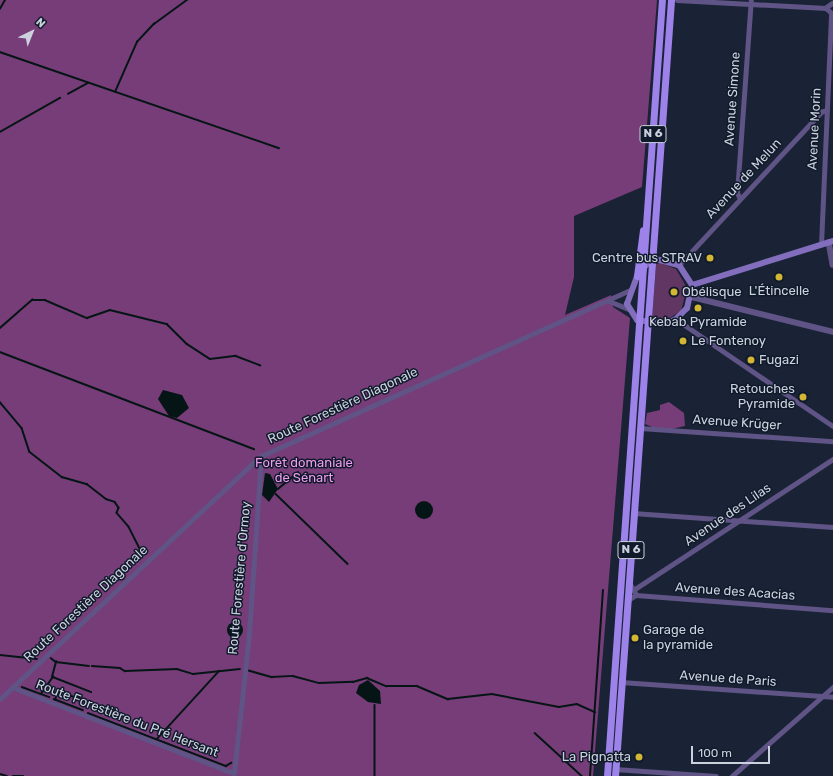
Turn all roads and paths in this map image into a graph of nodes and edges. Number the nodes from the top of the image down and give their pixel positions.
1 (671, 0) edge
2 (677, 0) edge
3 (662, 1) edge
4 (751, 2) edge
5 (831, 2) edge
6 (826, 8) junction
7 (832, 14) edge
8 (832, 27) edge
9 (827, 110) junction
10 (740, 199) junction
11 (648, 223) junction
12 (831, 241) edge
13 (820, 245) junction
14 (652, 258) junction
15 (644, 264) junction
16 (679, 265) junction
17 (833, 265) edge
18 (637, 276) junction
19 (692, 285) junction
20 (629, 291) junction
21 (692, 297) junction
22 (609, 301) junction
23 (629, 309) junction
24 (676, 320) junction
25 (644, 323) junction
26 (833, 332) edge
27 (833, 426) edge
28 (640, 428) junction
29 (833, 441) edge
30 (261, 456) junction
31 (833, 459) edge
32 (634, 513) junction
33 (740, 521) junction
34 (833, 527) edge
35 (629, 583) junction
36 (635, 589) junction
37 (636, 595) junction
38 (628, 600) junction
39 (833, 610) edge
40 (621, 682) junction
41 (12, 687) junction
42 (833, 687) edge
43 (822, 696) junction
44 (833, 697) edge
45 (0, 699) edge
46 (234, 773) joint
47 (615, 773) edge
48 (607, 776) edge
49 (716, 776) edge
50 (732, 776) edge

1 - 14 main road, N 6
2 - 4 street
3 - 11 main road, N 6
4 - 6 street
4 - 10 street, Avenue Simone
5 - 6 street
6 - 7 street
7 - 8 street, Avenue Morin
8 - 9 street, Avenue Morin
9 - 10 street, Avenue de Melun
9 - 13 street, Avenue Morin
10 - 16 street, Avenue de Melun
11 - 15 main road, N 6
11 - 18 main road
12 - 13 main road
12 - 17 street
13 - 19 main road
14 - 15 main road
14 - 16 main road
14 - 25 main road, N 6
15 - 18 main road
15 - 25 main road, N 6
16 - 19 main road
18 - 20 main road
19 - 21 main road
20 - 22 street, Route Forestière Diagonale
20 - 23 main road
21 - 24 main road
21 - 26 street
22 - 23 street
22 - 30 street, Route Forestière Diagonale
23 - 25 main road
24 - 25 main road
24 - 27 street
25 - 28 main road, N 6
25 - 48 main road, N 6
28 - 29 street, Avenue Krüger
28 - 32 main road, N 6
30 - 41 street, Route Forestière Diagonale
30 - 46 street, Route Forestière d'Ormoy
31 - 33 street, Avenue des Lilas
32 - 33 street
32 - 35 main road, N 6
33 - 34 street
33 - 36 street, Avenue des Lilas
35 - 36 street
35 - 38 main road, N 6
36 - 37 street
37 - 38 street
37 - 39 street, Avenue des Acacias
38 - 40 main road, N 6
40 - 43 street, Avenue de Paris
40 - 47 main road, N 6
41 - 45 street, Route Forestière Diagonale
41 - 46 street, Route Forestière du Pré Hersant
42 - 43 street
43 - 44 street, Avenue de Paris
43 - 50 street
47 - 49 street

